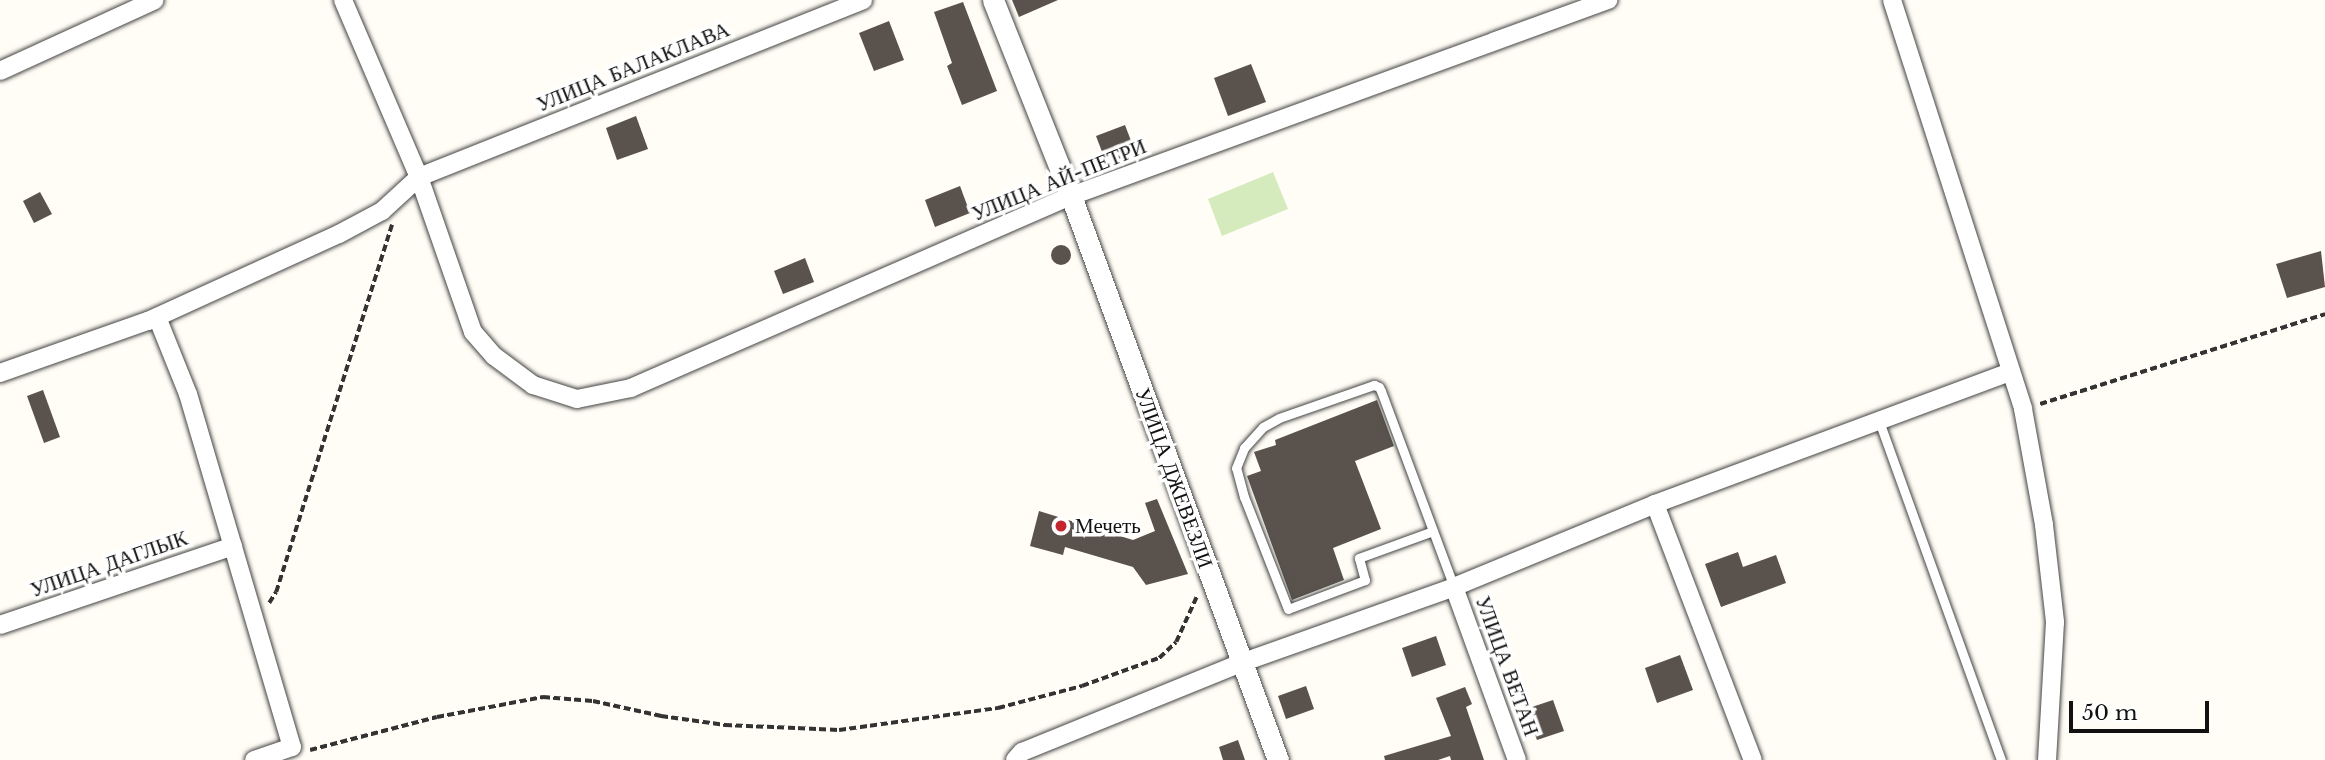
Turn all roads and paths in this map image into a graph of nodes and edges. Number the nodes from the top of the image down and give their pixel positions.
1 (155, 0) edge
2 (343, 0) edge
3 (863, 0) edge
4 (993, 0) edge
5 (1608, 0) edge
6 (1892, 0) edge
7 (0, 71) edge
8 (419, 177) junction
9 (402, 194) junction
10 (1071, 196) junction
11 (2325, 314) edge
12 (157, 317) junction
13 (2010, 372) junction
14 (0, 373) edge
15 (2023, 409) junction
16 (1879, 421) junction
17 (1655, 504) junction
18 (1433, 531) junction
19 (233, 546) junction
20 (1208, 572) junction
21 (1454, 587) junction
22 (258, 623) junction
23 (0, 625) edge
24 (1241, 663) junction
25 (300, 749) junction
26 (254, 760) edge
27 (1015, 760) edge
28 (1278, 760) edge
29 (1517, 760) edge
30 (1754, 760) edge
31 (2001, 760) edge
32 (2047, 760) edge

1 - 7 street
2 - 8 street
3 - 8 street, УЛИЦА БАЛАКЛАВА
4 - 10 street, УЛИЦА ДЖЕВЕЗЛИ
5 - 10 street, УЛИЦА АЙ-ПЕТРИ
6 - 13 street
8 - 9 street
8 - 10 street, УЛИЦА АЙ-ПЕТРИ
9 - 12 street
9 - 22 path
10 - 20 street, УЛИЦА ДЖЕВЕЗЛИ
11 - 15 path
12 - 14 street
12 - 19 street
13 - 15 street
13 - 16 street
15 - 32 street
16 - 17 street
16 - 31 lane
17 - 21 street
17 - 30 street
18 - 18 lane
18 - 21 lane
19 - 22 street
19 - 23 street, УЛИЦА ДАГЛЫК
20 - 24 street, УЛИЦА ДЖЕВЕЗЛИ
20 - 25 path
21 - 24 street
21 - 29 street, УЛИЦА ВЕТАН
22 - 25 street
24 - 27 street
24 - 28 street, УЛИЦА ДЖЕВЕЗЛИ
25 - 26 street

